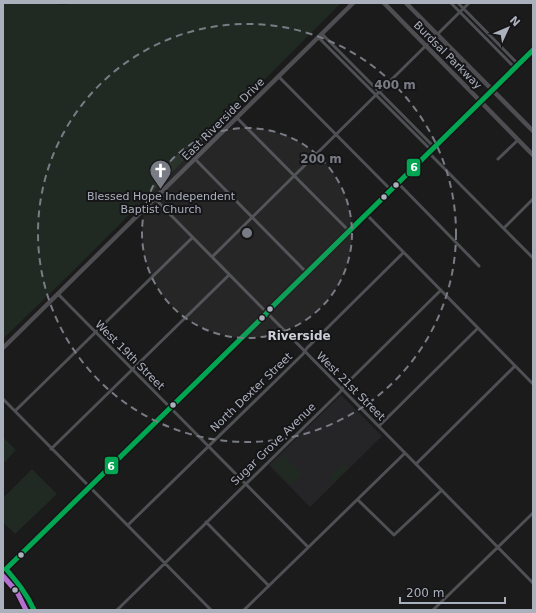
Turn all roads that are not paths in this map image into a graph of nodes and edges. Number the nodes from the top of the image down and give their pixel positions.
1 (353, 3) edge
2 (384, 3) edge
3 (406, 3) edge
4 (451, 3) edge
5 (458, 3) edge
6 (469, 3) edge
7 (464, 9) junction
8 (460, 12) junction
9 (320, 35) junction
10 (437, 35) junction
11 (426, 46) junction
12 (532, 52) edge
13 (517, 66) junction
14 (278, 76) junction
15 (492, 90) junction
16 (379, 92) junction
17 (376, 95) junction
18 (481, 101) junction
19 (237, 118) junction
20 (533, 132) edge
21 (336, 135) junction
22 (518, 140) junction
23 (431, 150) junction
24 (533, 154) edge
25 (195, 159) junction
26 (498, 160) dead end
27 (294, 176) junction
28 (398, 183) junction
29 (391, 190) junction
30 (155, 199) junction
31 (533, 199) edge
32 (366, 214) junction
33 (252, 217) junction
34 (504, 228) junction
35 (349, 231) junction
36 (192, 238) junction
37 (403, 253) junction
38 (212, 257) junction
39 (533, 258) edge
40 (480, 266) dead end
41 (307, 273) junction
42 (229, 275) junction
43 (441, 290) junction
44 (58, 294) junction
45 (267, 313) junction
46 (478, 328) junction
47 (96, 332) junction
48 (3, 348) edge
49 (305, 352) junction
50 (515, 366) junction
51 (132, 369) junction
52 (533, 384) edge
53 (342, 389) junction
54 (3, 399) edge
55 (170, 408) junction
56 (15, 411) junction
57 (379, 426) junction
58 (208, 446) junction
59 (52, 448) junction
60 (405, 453) junction
61 (416, 464) junction
62 (245, 484) junction
63 (90, 487) junction
64 (442, 490) junction
65 (358, 500) junction
66 (533, 513) edge
67 (206, 522) junction
68 (128, 525) junction
69 (498, 547) junction
70 (308, 548) junction
71 (3, 562) edge
72 (165, 563) junction
73 (4, 570) edge
74 (533, 582) edge
75 (269, 586) junction
76 (34, 610) edge
77 (116, 610) edge
78 (211, 610) edge
79 (244, 610) edge
80 (433, 610) edge

1 - 9 street, East Riverside Drive
2 - 11 street, Burdsal Parkway
3 - 10 street, Burdsal Parkway
4 - 8 street
5 - 7 street
6 - 7 street
7 - 8 street
7 - 13 street
8 - 10 street
8 - 13 street
9 - 14 street, East Riverside Drive
9 - 16 street
9 - 17 street
10 - 11 street
10 - 15 street, Burdsal Parkway
11 - 16 street
11 - 18 street, Burdsal Parkway
12 - 13 street
13 - 15 street
14 - 19 street, East Riverside Drive
14 - 21 street
15 - 18 street
15 - 20 street, Burdsal Parkway
16 - 17 street
16 - 23 street
17 - 21 street
17 - 23 street
18 - 22 street, Burdsal Parkway
18 - 23 street
19 - 25 street, East Riverside Drive
19 - 27 street
21 - 27 street
21 - 29 street
22 - 24 street, Burdsal Parkway
22 - 26 street
23 - 28 street
23 - 34 street
25 - 30 street, East Riverside Drive
25 - 33 street
27 - 33 street
27 - 35 street
28 - 29 street
28 - 40 street
29 - 32 street
30 - 36 street, West 21st Street
30 - 44 street, East Riverside Drive
31 - 34 street
32 - 35 street
32 - 37 street
33 - 38 street
33 - 41 street
34 - 39 street
35 - 41 street
36 - 38 street, West 21st Street
36 - 47 street
37 - 43 street
37 - 49 street, North Dexter Street
38 - 42 street, West 21st Street
41 - 45 street
42 - 45 street, West 21st Street
42 - 51 street
43 - 46 street
43 - 53 street, Sugar Grove Avenue
44 - 47 street, West 19th Street
44 - 48 street, East Riverside Drive
45 - 49 street, West 21st Street
45 - 55 street
46 - 50 street
46 - 57 street
47 - 51 street, West 19th Street
47 - 56 street
49 - 53 street, West 21st Street
49 - 58 street, North Dexter Street
50 - 52 street
50 - 61 street
51 - 55 street, West 19th Street
51 - 59 street
53 - 57 street, West 21st Street
53 - 62 street, Sugar Grove Avenue
54 - 56 street
55 - 58 street, West 19th Street
55 - 63 street
56 - 59 street
57 - 60 street, West 21st Street
58 - 62 street, West 19th Street
58 - 68 street, North Dexter Street
59 - 63 street
60 - 61 street, West 21st Street
60 - 65 street
61 - 64 street, West 21st Street
62 - 67 street, Sugar Grove Avenue
62 - 70 street, West 19th Street
63 - 68 street
63 - 73 street
64 - 65 street
64 - 69 street, West 21st Street
65 - 70 street
66 - 69 street
67 - 72 street, Sugar Grove Avenue
67 - 75 street
68 - 72 street
69 - 74 street, West 21st Street
69 - 80 street
70 - 75 street
71 - 73 main road
72 - 77 street, Sugar Grove Avenue
72 - 78 street
73 - 76 main road
75 - 79 street

